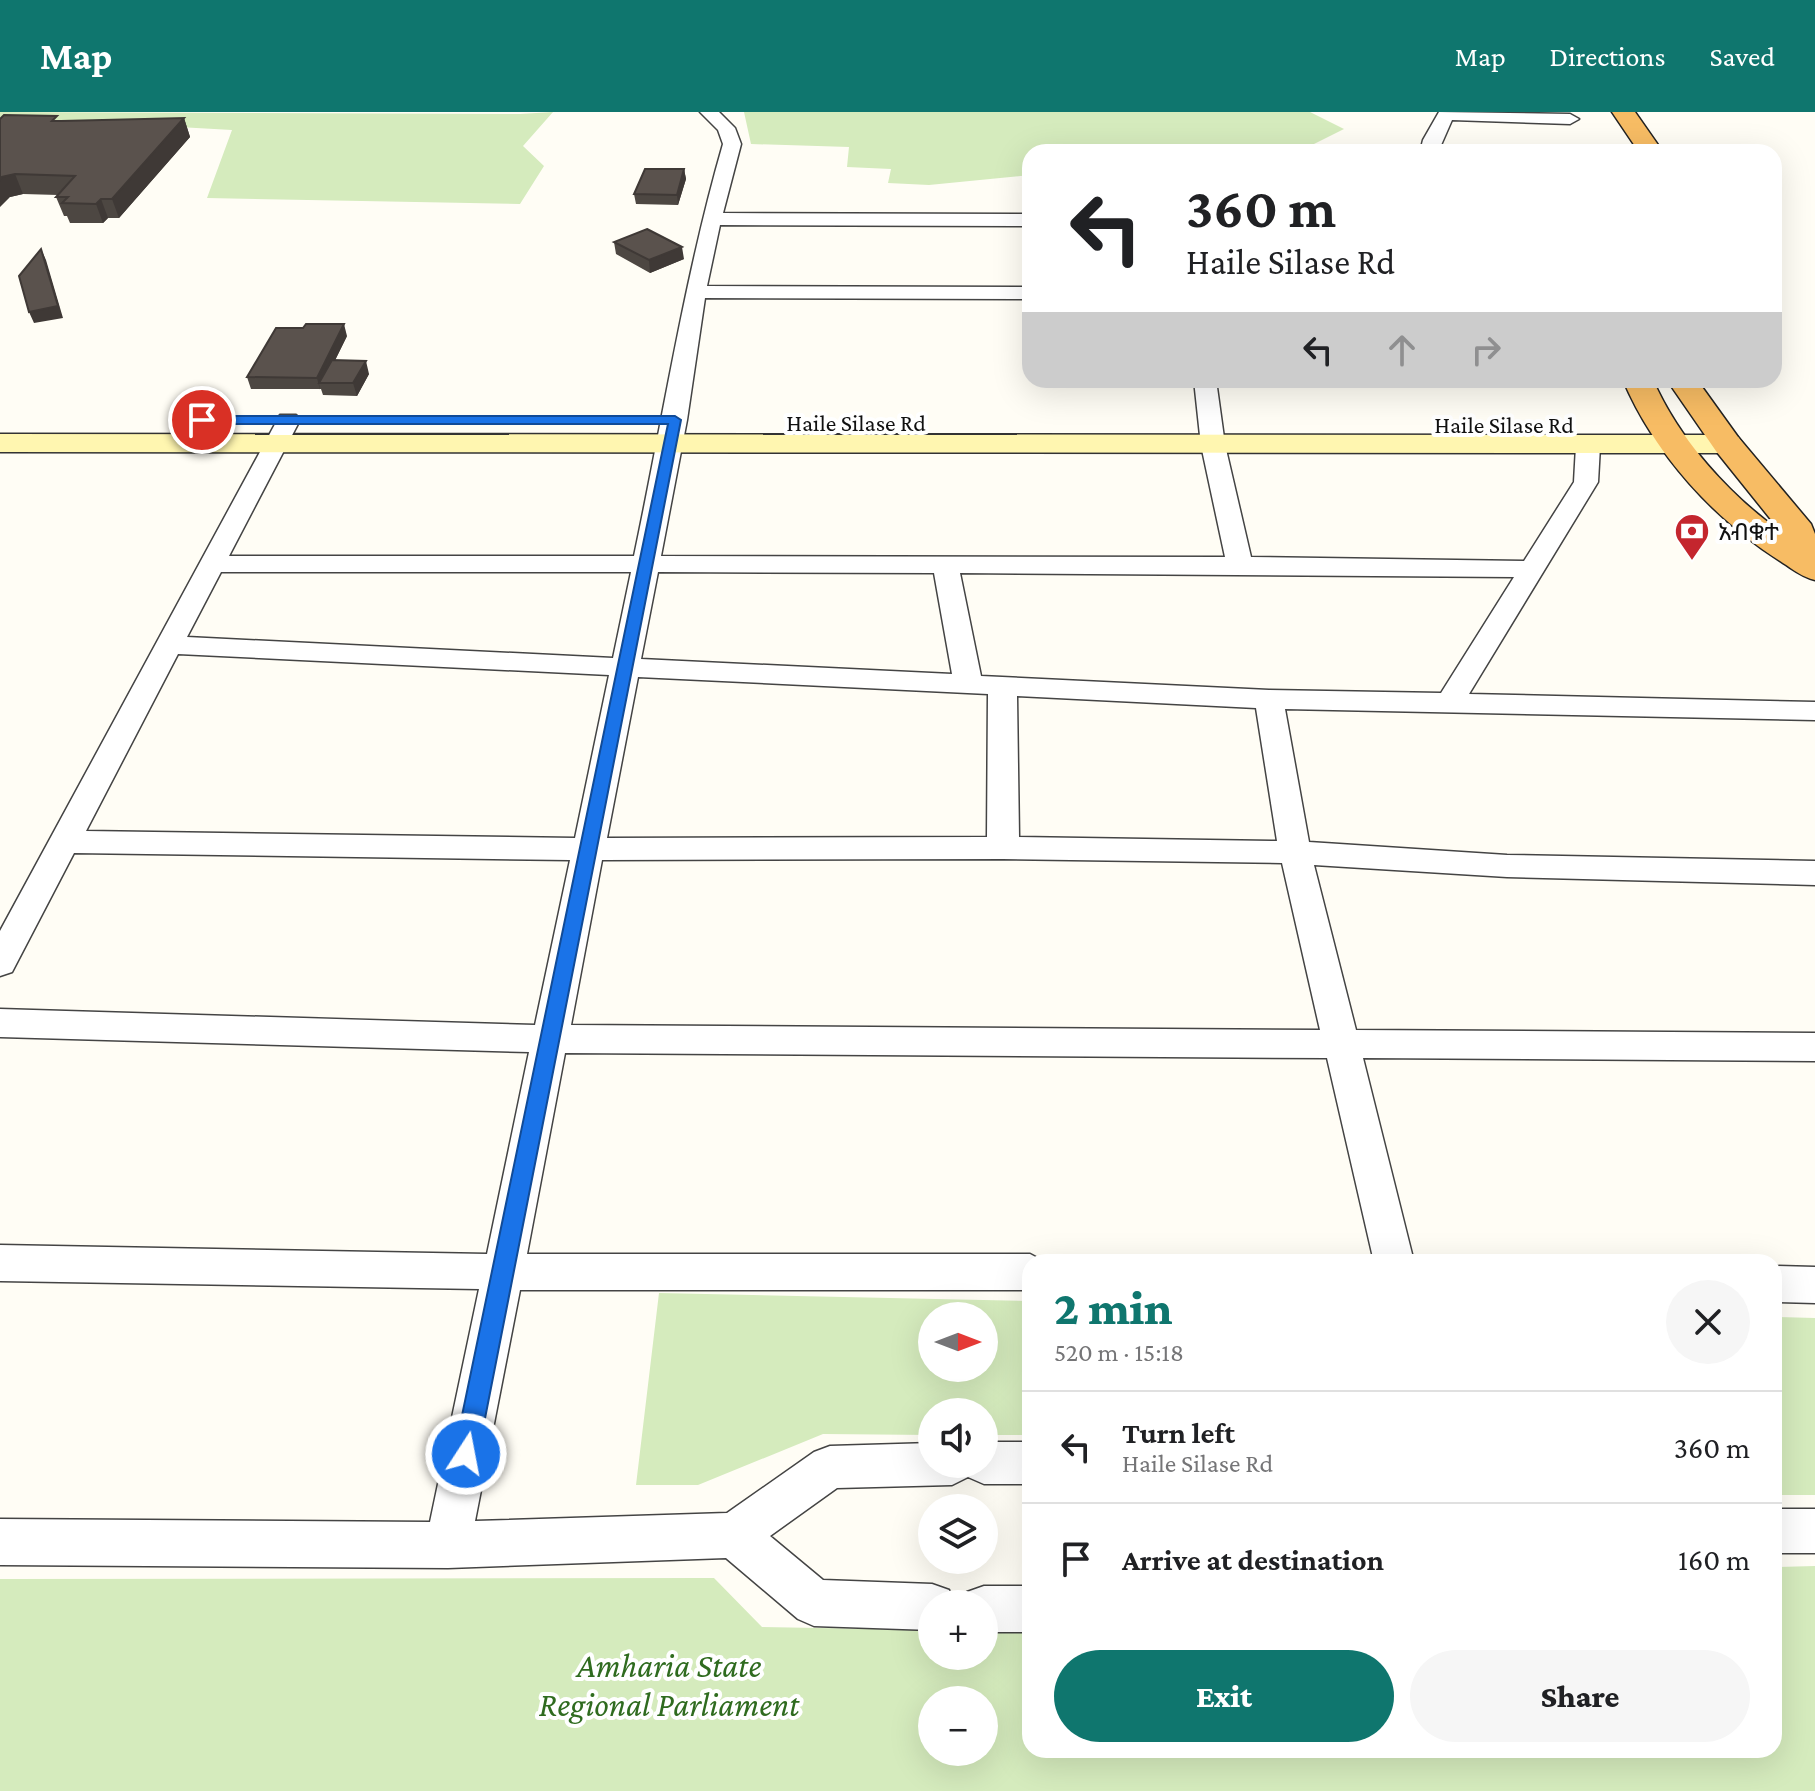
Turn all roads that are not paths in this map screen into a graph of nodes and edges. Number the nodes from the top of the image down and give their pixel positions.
1 (709, 112) edge
2 (1623, 112) edge
3 (1448, 113) edge
4 (1570, 119) dead end
5 (1431, 144) edge
6 (1645, 144) edge
7 (711, 219) junction
8 (1022, 220) edge
9 (695, 292) junction
10 (1022, 293) edge
11 (1206, 388) edge
12 (1642, 388) edge
13 (1687, 388) edge
14 (0, 419) edge
15 (282, 431) junction
16 (671, 432) junction
17 (1211, 434) junction
18 (1719, 434) junction
19 (1428, 435) junction
20 (1668, 435) junction
21 (0, 443) edge
22 (1588, 446) junction
23 (212, 564) junction
24 (1240, 565) junction
25 (644, 567) junction
26 (946, 567) junction
27 (1533, 569) junction
28 (1814, 569) edge
29 (169, 645) junction
30 (624, 667) junction
31 (968, 683) junction
32 (1002, 685) junction
33 (1269, 699) junction
34 (1450, 702) junction
35 (1815, 711) edge
36 (64, 842) junction
37 (1003, 848) junction
38 (587, 849) junction
39 (1295, 852) junction
40 (1815, 873) edge
41 (0, 963) edge
42 (0, 1023) edge
43 (550, 1039) junction
44 (1343, 1042) junction
45 (1815, 1047) edge
46 (1392, 1254) edge
47 (0, 1263) edge
48 (503, 1272) junction
49 (1022, 1272) edge
50 (1782, 1284) edge
51 (1815, 1285) edge
52 (998, 1463) edge
53 (1022, 1463) edge
54 (918, 1465) edge
55 (1782, 1531) edge
56 (1815, 1531) edge
57 (734, 1535) junction
58 (0, 1542) edge
59 (448, 1545) junction
60 (918, 1607) edge
61 (998, 1609) edge
62 (1022, 1609) edge

1 - 7 street
2 - 6 highway
3 - 4 street
3 - 5 street
7 - 8 street
7 - 9 street
9 - 10 street
9 - 16 street
11 - 17 street
12 - 20 highway
13 - 18 highway
14 - 15 main road, Haile Silase Rd
15 - 16 main road, Haile Silase Rd
15 - 21 main road, Haile Silase Rd
15 - 23 street
16 - 17 main road, Haile Silase Rd
16 - 25 street
17 - 19 main road, Haile Silase Rd
17 - 24 street
18 - 20 main road
18 - 28 highway
19 - 20 main road, Haile Silase Rd
19 - 22 main road, Haile Silase Rd
20 - 22 main road, Haile Silase Rd
20 - 28 highway
22 - 27 street
23 - 25 street
23 - 29 street
24 - 26 street
24 - 27 street
25 - 26 street
25 - 30 street
26 - 31 street
27 - 34 street
29 - 30 street
29 - 36 street
30 - 31 street
30 - 38 street
31 - 32 street
32 - 33 street
32 - 37 street
33 - 34 street
33 - 39 street
34 - 35 street
36 - 38 street
36 - 41 street
37 - 38 street
37 - 39 street
38 - 43 street
39 - 40 street
39 - 44 street
42 - 43 street
43 - 44 street
43 - 48 street
44 - 45 street
44 - 46 street
47 - 48 street
48 - 49 street
48 - 59 street
50 - 51 street
52 - 53 street
54 - 57 street
55 - 56 street
57 - 59 street
57 - 60 street
58 - 59 street
61 - 62 street

